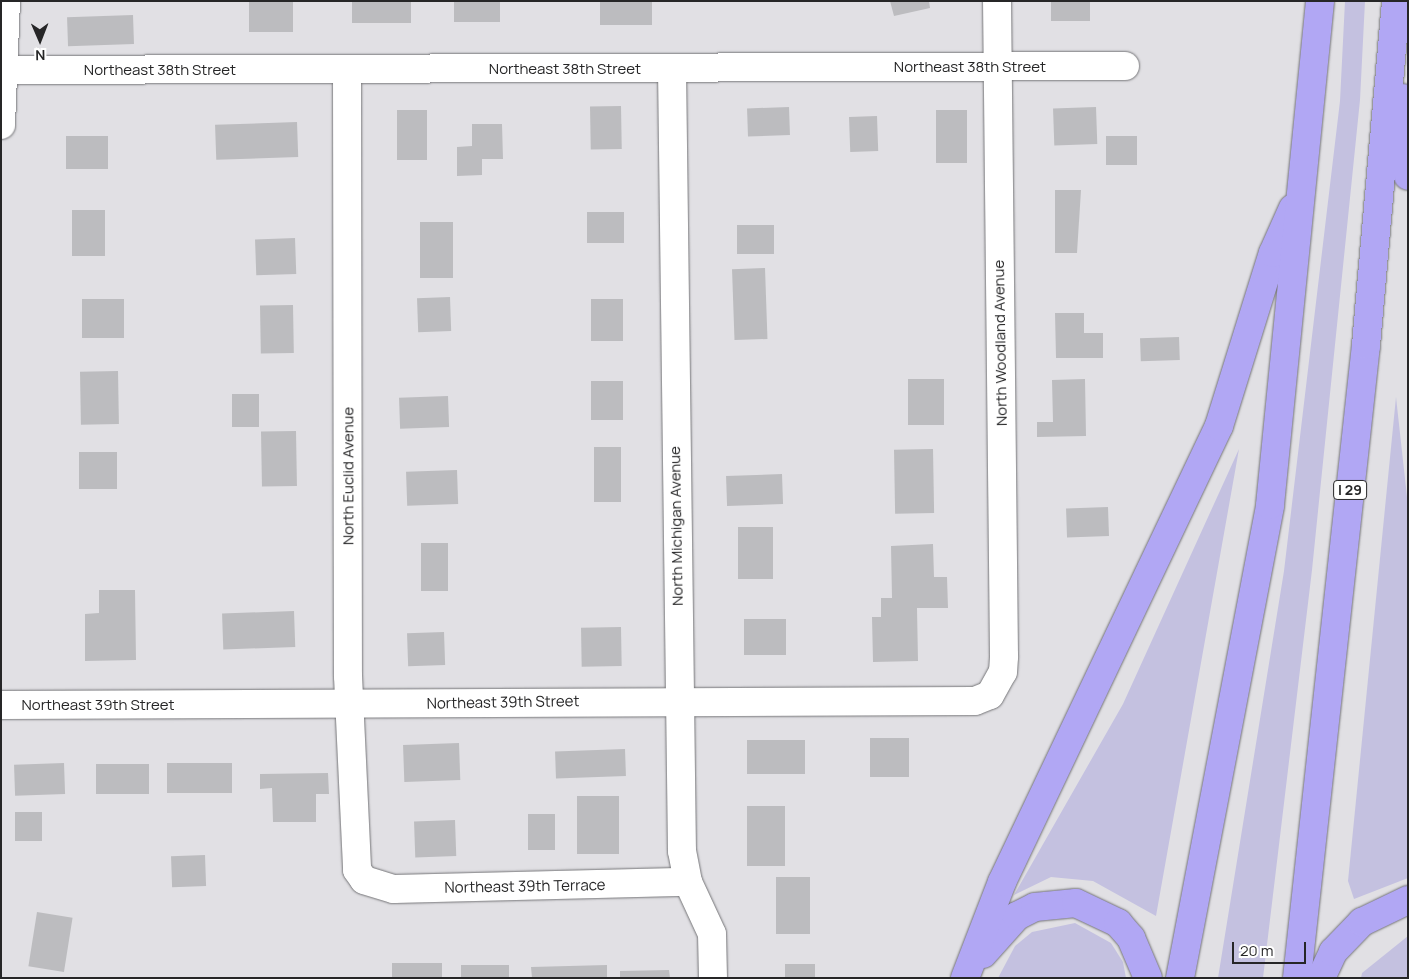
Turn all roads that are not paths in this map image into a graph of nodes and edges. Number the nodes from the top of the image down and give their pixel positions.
1 (6, 1) edge
2 (997, 1) edge
3 (1320, 1) edge
4 (1396, 10) edge
5 (1125, 66) dead end
6 (672, 68) junction
7 (997, 68) junction
8 (4, 70) junction
9 (347, 70) junction
10 (1, 125) edge
11 (1408, 176) edge
12 (1303, 186) junction
13 (998, 684) joint
14 (678, 700) junction
15 (350, 704) junction
16 (1, 705) edge
17 (364, 880) joint
18 (688, 882) junction
19 (1408, 900) edge
20 (966, 976) edge
21 (713, 978) edge
22 (1148, 978) edge
23 (1180, 978) edge
24 (1297, 978) edge
25 (1320, 978) edge

1 - 8 street
2 - 7 street, North Woodland Avenue
3 - 12 highway
4 - 11 highway
4 - 24 highway, I 29
5 - 7 street, Northeast 38th Street
6 - 7 street, Northeast 38th Street
6 - 9 street, Northeast 38th Street
6 - 14 street, North Michigan Avenue
7 - 13 street, North Woodland Avenue
8 - 9 street, Northeast 38th Street
8 - 10 street
9 - 15 street, North Euclid Avenue
12 - 20 highway
12 - 23 highway
13 - 14 street, Northeast 39th Street
14 - 15 street, Northeast 39th Street
14 - 18 street, North Michigan Avenue
15 - 16 street, Northeast 39th Street
15 - 17 street, North Euclid Avenue
17 - 18 street, Northeast 39th Terrace
18 - 21 street, North Michigan Avenue
19 - 25 highway
20 - 22 highway

